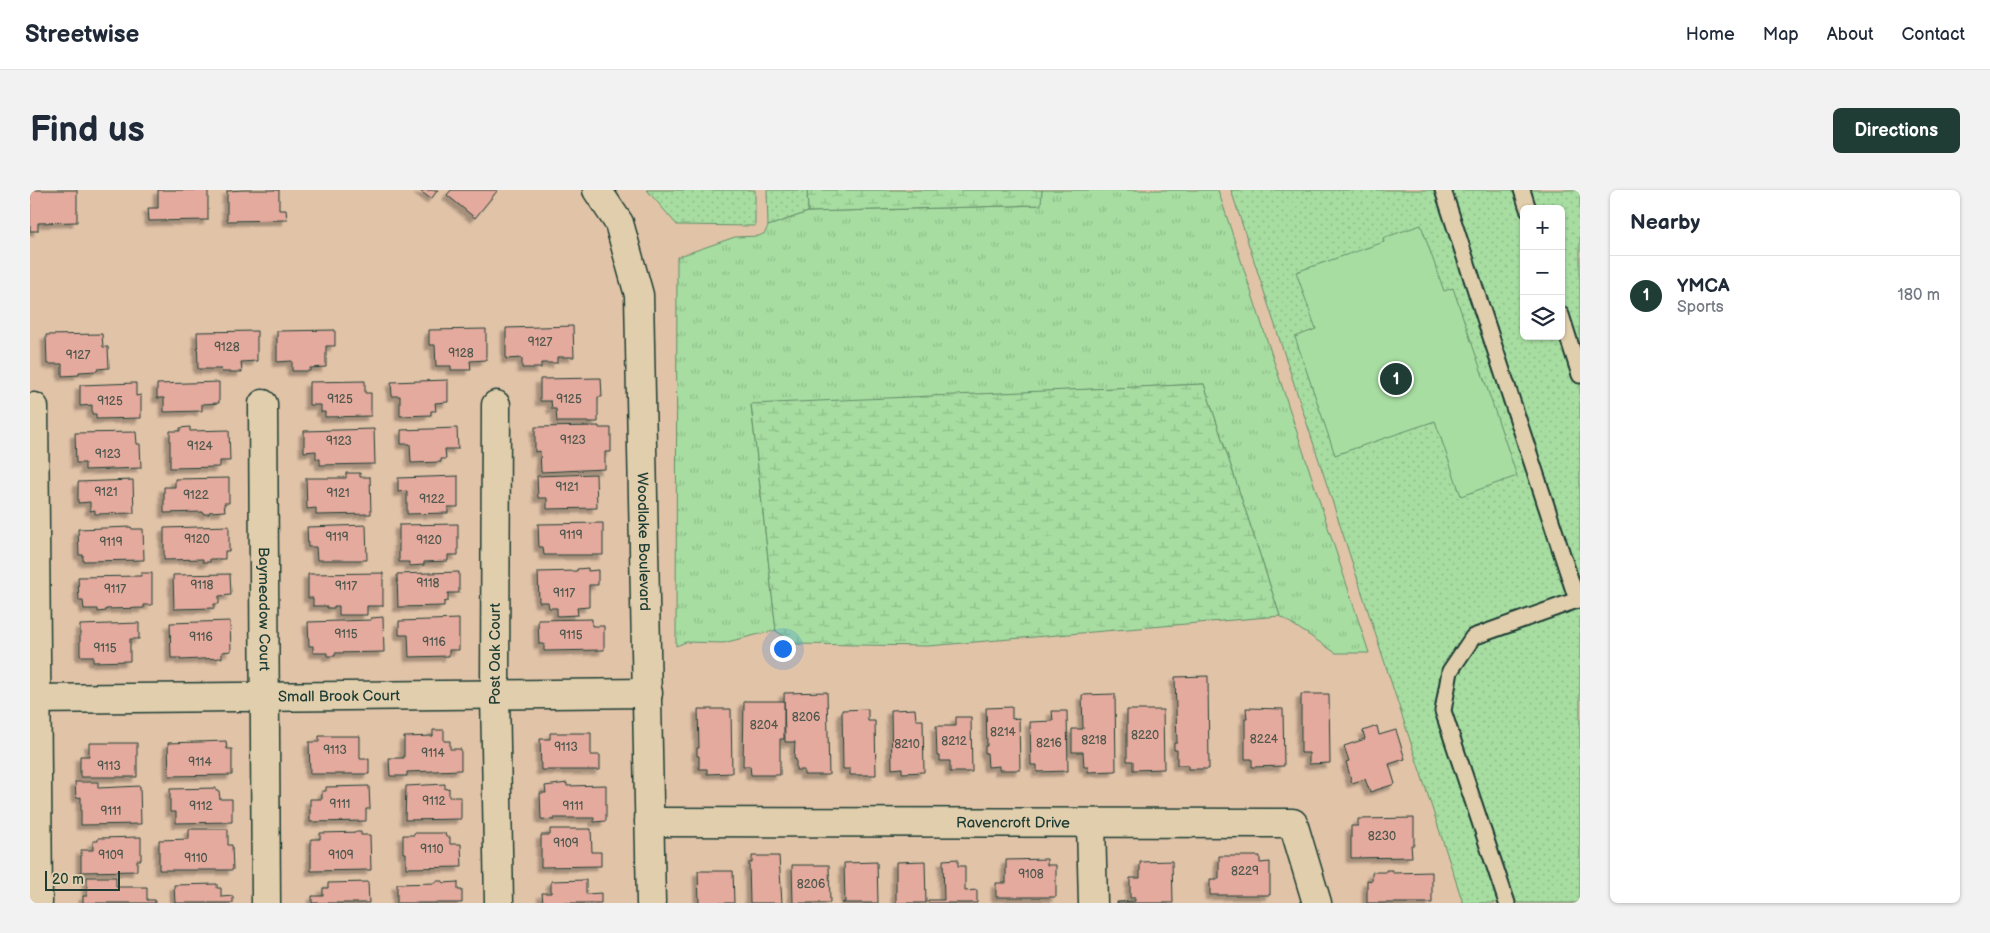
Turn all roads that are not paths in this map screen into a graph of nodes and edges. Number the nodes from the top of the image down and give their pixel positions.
1 (597, 190) edge
2 (1443, 190) edge
3 (1522, 190) edge
4 (1527, 205) edge
5 (1565, 328) edge
6 (1580, 375) edge
7 (263, 404) dead end
8 (496, 405) dead end
9 (34, 407) dead end
10 (1578, 600) edge
11 (648, 693) junction
12 (495, 694) junction
13 (264, 696) junction
14 (32, 699) edge
15 (649, 822) junction
16 (1091, 824) junction
17 (38, 903) edge
18 (266, 903) edge
19 (498, 903) edge
20 (651, 903) edge
21 (1093, 903) edge
22 (1318, 903) edge
23 (1507, 903) edge

1 - 11 street, Woodlake Boulevard
2 - 10 lane
3 - 4 lane
5 - 6 lane
7 - 13 street, Baymeadow Court
8 - 12 street, Post Oak Court
9 - 14 street
10 - 23 lane
11 - 12 street, Small Brook Court
11 - 15 street, Woodlake Boulevard
12 - 13 street, Small Brook Court
12 - 19 street, Post Oak Court
13 - 14 street, Small Brook Court
13 - 18 street, Baymeadow Court
14 - 17 street
15 - 16 street, Ravencroft Drive
15 - 20 street, Woodlake Boulevard
16 - 21 street
16 - 22 street, Ravencroft Drive

